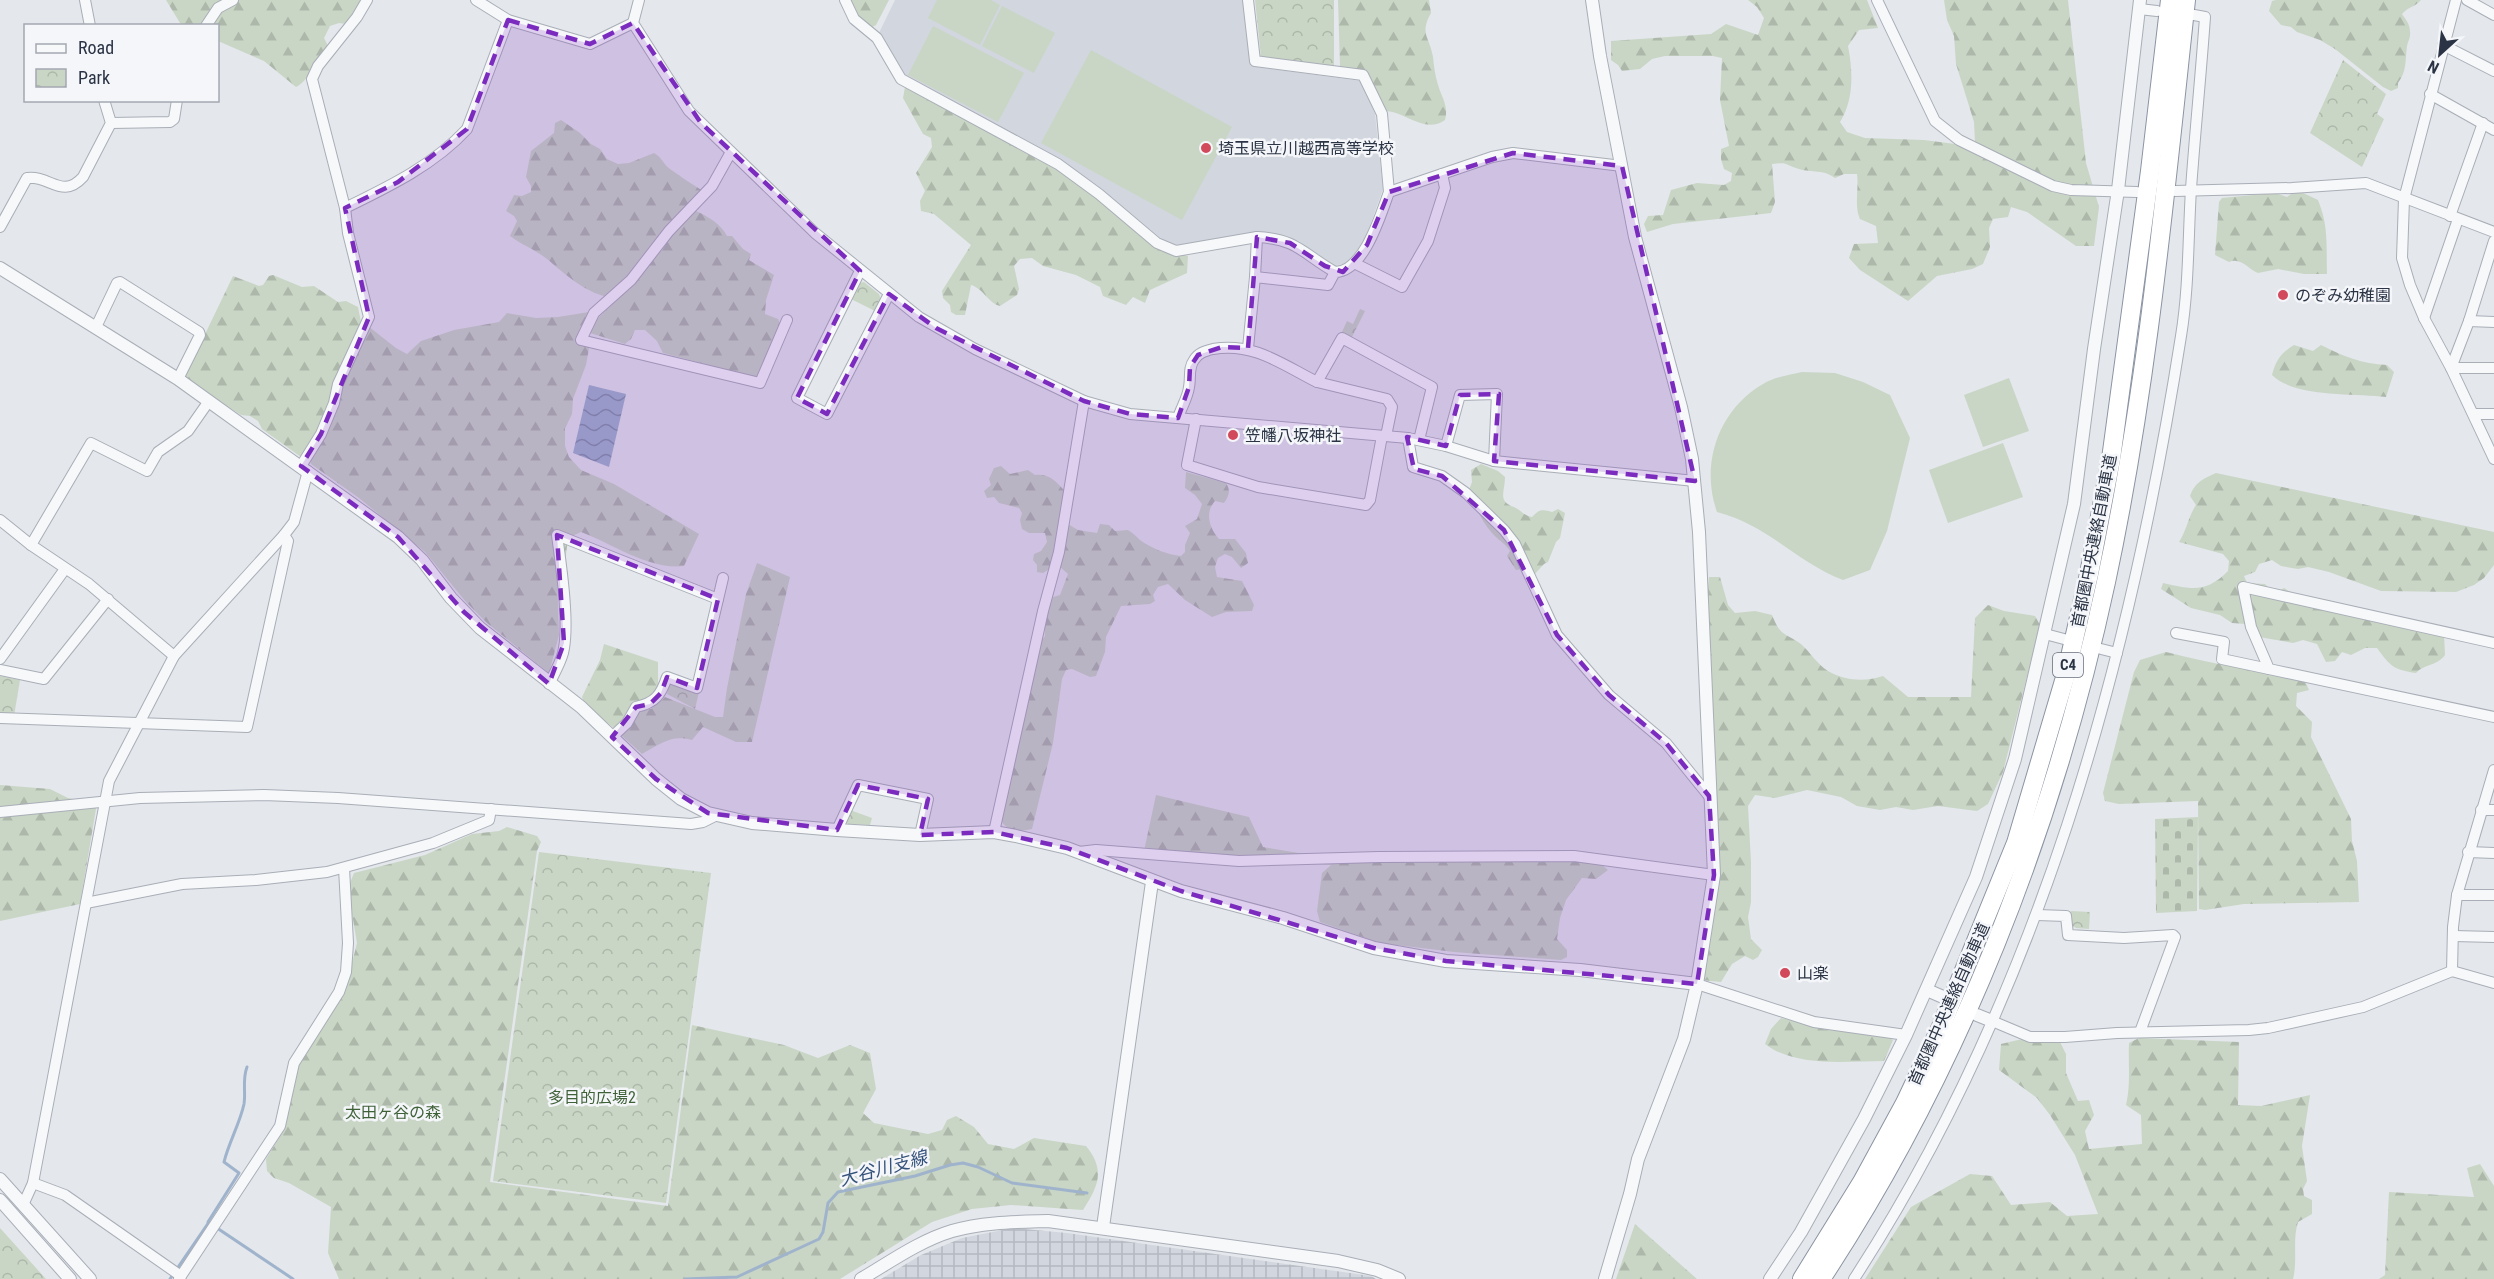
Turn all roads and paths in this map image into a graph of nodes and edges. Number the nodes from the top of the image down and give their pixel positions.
1 (85, 0) edge
2 (233, 0) edge
3 (367, 0) edge
4 (476, 0) edge
5 (639, 0) edge
6 (845, 0) edge
7 (1248, 0) edge
8 (1592, 0) edge
9 (1877, 0) edge
10 (2457, 0) edge
11 (2466, 0) edge
12 (2140, 4) edge
13 (2163, 5) edge
14 (2190, 8) edge
15 (2494, 15) edge
16 (508, 20) junction
17 (633, 23) junction
18 (90, 24) edge
19 (207, 24) edge
20 (2443, 45) junction
21 (2494, 71) edge
22 (2430, 94) junction
23 (105, 102) edge
24 (177, 102) edge
25 (111, 123) junction
26 (2483, 123) junction
27 (2494, 129) edge
28 (731, 152) junction
29 (1622, 166) junction
30 (1442, 174) junction
31 (2118, 190) junction
32 (2175, 191) dead end
33 (2191, 191) junction
34 (1389, 192) junction
35 (2137, 192) dead end
36 (2404, 199) junction
37 (345, 208) junction
38 (2454, 218) junction
39 (0, 227) edge
40 (2494, 232) edge
41 (1257, 237) junction
42 (2494, 241) edge
43 (1354, 263) junction
44 (0, 268) edge
45 (860, 271) junction
46 (1335, 272) junction
47 (2489, 276) edge
48 (1255, 277) junction
49 (889, 294) junction
50 (2424, 318) junction
51 (787, 320) dead end
52 (2469, 321) junction
53 (2494, 322) edge
54 (96, 327) junction
55 (1248, 348) junction
56 (2451, 368) junction
57 (2494, 368) edge
58 (178, 379) junction
59 (1317, 382) junction
60 (209, 401) junction
61 (1084, 401) junction
62 (2474, 414) junction
63 (2494, 414) edge
64 (1178, 418) junction
65 (1196, 419) junction
66 (1384, 436) junction
67 (1413, 439) junction
68 (1446, 446) junction
69 (2494, 459) edge
70 (1494, 461) junction
71 (304, 469) junction
72 (1695, 482) junction
73 (0, 520) edge
74 (284, 536) junction
75 (31, 545) junction
76 (65, 568) junction
77 (723, 578) dead end
78 (108, 599) junction
79 (718, 599) junction
80 (2176, 633) dead end
81 (2045, 634) junction
82 (2064, 639) dead end
83 (2494, 643) edge
84 (2101, 650) dead end
85 (2117, 653) junction
86 (174, 656) junction
87 (0, 659) edge
88 (2269, 669) junction
89 (0, 670) edge
90 (549, 684) junction
91 (2494, 717) edge
92 (0, 718) edge
93 (139, 723) junction
94 (612, 737) junction
95 (2494, 770) edge
96 (1709, 796) junction
97 (105, 800) junction
98 (491, 809) junction
99 (2481, 810) junction
100 (2494, 810) edge
101 (0, 812) edge
102 (715, 816) junction
103 (837, 830) junction
104 (994, 832) junction
105 (920, 834) junction
106 (1079, 852) junction
107 (2468, 852) junction
108 (2494, 853) edge
109 (344, 868) junction
110 (1714, 875) junction
111 (1152, 882) junction
112 (2457, 895) junction
113 (2494, 895) edge
114 (86, 903) junction
115 (2037, 915) junction
116 (2454, 936) junction
117 (2494, 936) edge
118 (2452, 971) junction
119 (2480, 979) junction
120 (2494, 979) edge
121 (2494, 983) edge
122 (1697, 984) junction
123 (1927, 990) junction
124 (1943, 998) dead end
125 (1977, 1015) dead end
126 (1992, 1021) junction
127 (2140, 1032) junction
128 (1906, 1035) junction
129 (0, 1179) edge
130 (33, 1183) junction
131 (0, 1200) edge
132 (23, 1205) junction
133 (1103, 1227) junction
134 (180, 1278) edge
135 (70, 1279) edge
136 (90, 1279) edge
137 (861, 1279) edge
138 (1399, 1279) edge
139 (1605, 1279) edge
140 (1770, 1279) edge
141 (1802, 1279) edge
142 (1821, 1279) edge
143 (1854, 1279) edge

1 - 18 street
2 - 19 street
3 - 37 street
4 - 16 street
5 - 17 street
6 - 41 street
7 - 34 street
8 - 29 street
9 - 31 street
10 - 20 street
11 - 15 street
12 - 13 street
12 - 31 street
13 - 141 highway, 首都圏中央連絡自動車道 / C4
14 - 33 street
14 - 142 highway, 首都圏中央連絡自動車道 / C4
16 - 17 street
16 - 37 street
17 - 28 street
20 - 21 street
20 - 22 street
22 - 26 street
22 - 36 street
23 - 25 street
24 - 25 street
25 - 39 street
26 - 27 street
26 - 38 street
28 - 45 street
28 - 51 street
29 - 30 street
29 - 72 street
30 - 34 street
30 - 43 street
31 - 35 street
31 - 81 street
32 - 33 street
33 - 36 street
33 - 85 street
34 - 43 street
36 - 38 street
36 - 50 street
37 - 71 street
38 - 40 street
38 - 50 street
41 - 46 street
41 - 48 street
42 - 47 street
43 - 46 street
44 - 54 street
45 - 49 street
45 - 49 street
46 - 48 street
47 - 52 street
48 - 55 street
49 - 61 street
50 - 56 street
52 - 53 street
52 - 56 street
54 - 58 street
54 - 58 street
55 - 59 street
55 - 64 street
56 - 57 street
56 - 62 street
58 - 60 street
59 - 66 street
59 - 67 street
60 - 71 street
60 - 75 street
61 - 64 street
61 - 104 street
62 - 63 street
62 - 69 street
64 - 65 street
65 - 66 street
65 - 66 street
66 - 67 street
67 - 68 street
67 - 96 street
68 - 70 street
68 - 70 street
70 - 72 street
71 - 74 street
71 - 90 street
72 - 96 street
73 - 75 street
74 - 86 street
74 - 93 street
75 - 76 street
76 - 78 street
76 - 87 street
77 - 79 street
78 - 86 street
78 - 89 street
79 - 90 street
79 - 94 street
80 - 88 street
81 - 82 street
81 - 123 street
83 - 88 street
84 - 85 street
85 - 115 street
86 - 93 street
88 - 91 street
90 - 94 street
92 - 93 street
93 - 97 street
94 - 102 street
95 - 99 street
96 - 110 street
97 - 98 street
97 - 101 street
97 - 114 street
98 - 102 street
98 - 109 street
99 - 100 street
99 - 107 street
102 - 103 street
103 - 105 street
103 - 105 street
104 - 105 street
104 - 106 street
106 - 110 street
106 - 111 street
107 - 108 street
107 - 112 street
109 - 114 street
109 - 134 street
110 - 122 street
111 - 122 street
111 - 133 street
112 - 113 street
112 - 116 street
114 - 130 street
115 - 126 street
115 - 127 street
116 - 117 street
116 - 118 street
118 - 119 street
118 - 127 street
119 - 120 street
119 - 121 street
122 - 128 street
122 - 139 street
123 - 124 street
123 - 128 street
125 - 126 street
126 - 127 street
126 - 143 street
128 - 140 street
129 - 132 street
130 - 132 street
130 - 134 street
131 - 135 street
132 - 136 street
133 - 137 street
133 - 138 street

